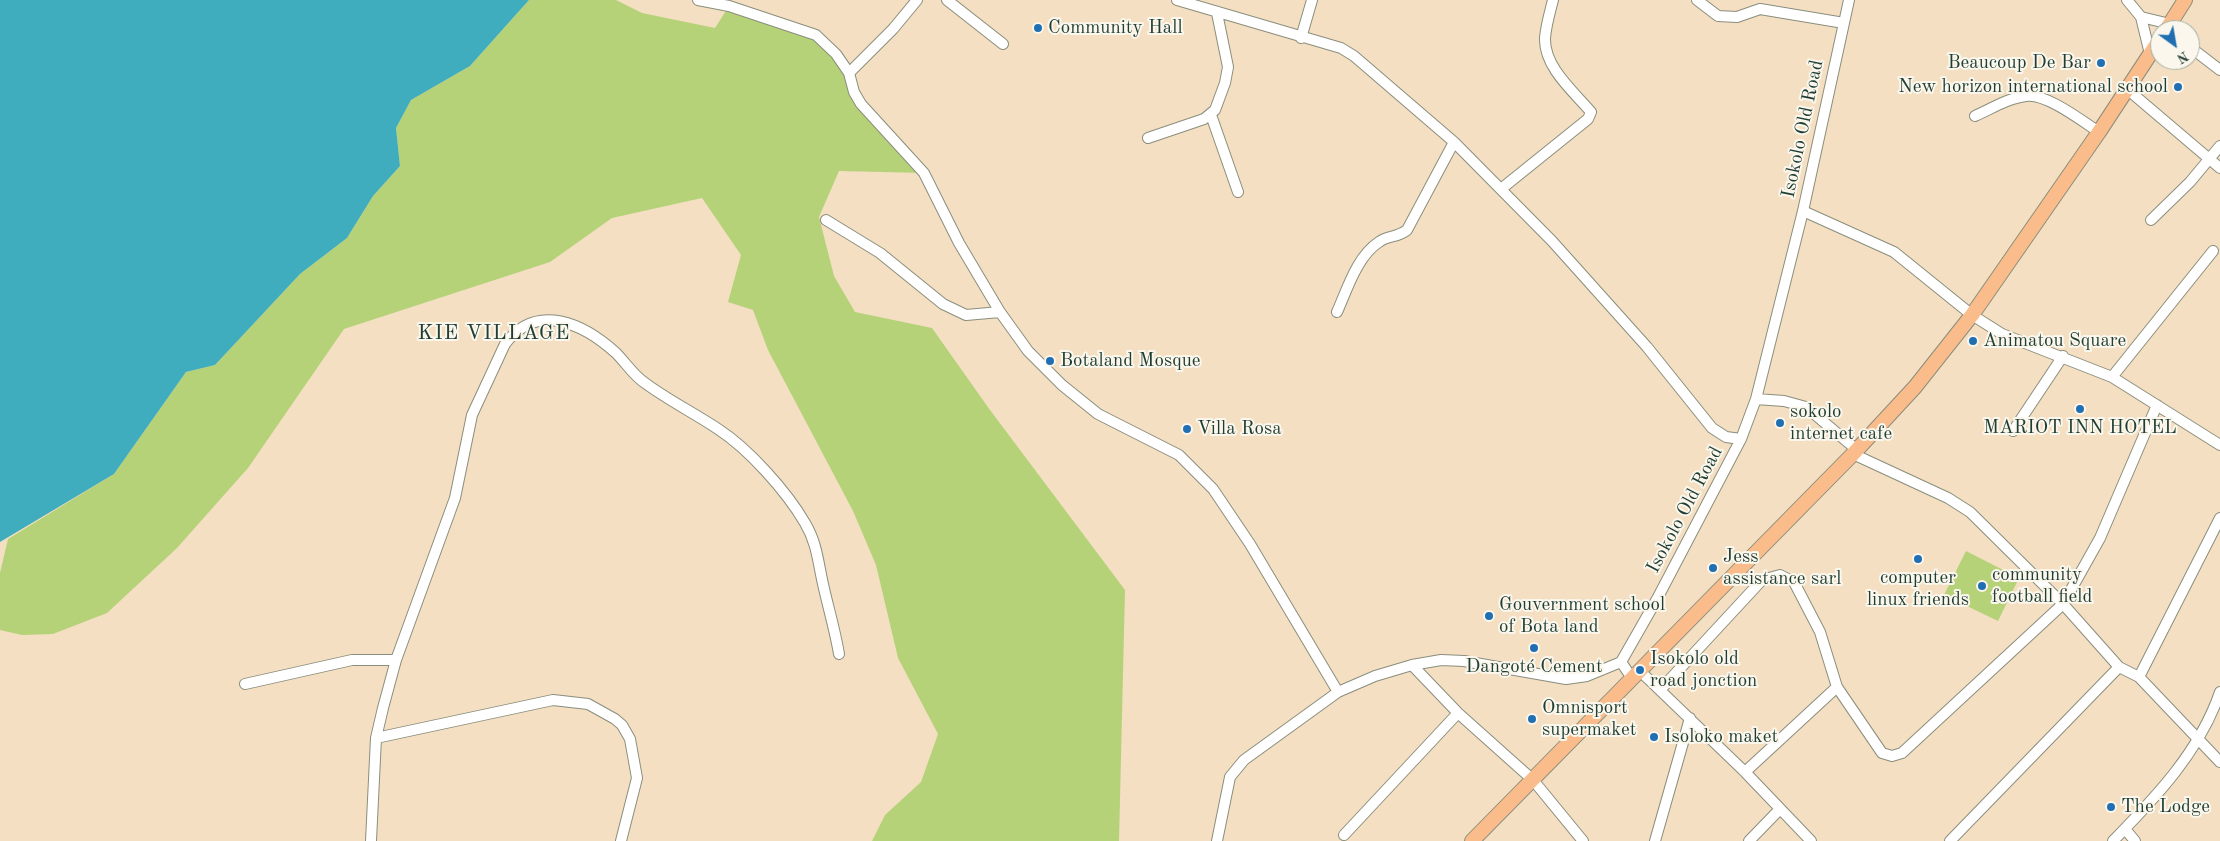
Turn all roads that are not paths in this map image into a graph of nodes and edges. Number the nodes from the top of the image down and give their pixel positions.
1 (698, 0) edge
2 (917, 0) edge
3 (947, 0) edge
4 (1177, 0) edge
5 (1312, 0) edge
6 (1553, 0) edge
7 (1697, 0) edge
8 (1849, 0) edge
9 (2127, 0) edge
10 (2186, 0) edge
11 (1217, 13) junction
12 (2141, 17) junction
13 (2173, 20) edge
14 (2150, 22) edge
15 (1844, 23) junction
16 (1301, 38) junction
17 (1003, 44) dead end
18 (2150, 54) joint
19 (2200, 55) edge
20 (2220, 70) edge
21 (849, 73) junction
22 (2127, 89) junction
23 (1211, 115) junction
24 (1975, 116) dead end
25 (2099, 132) junction
26 (1148, 138) dead end
27 (1454, 142) junction
28 (2220, 146) edge
29 (2210, 158) junction
30 (2220, 168) edge
31 (1501, 189) junction
32 (1238, 192) dead end
33 (1803, 210) junction
34 (826, 220) dead end
35 (2151, 220) dead end
36 (2212, 251) dead end
37 (1000, 312) junction
38 (1336, 312) dead end
39 (1972, 315) junction
40 (2063, 356) junction
41 (2112, 377) junction
42 (1756, 398) junction
43 (2157, 405) junction
44 (2013, 432) dead end
45 (1741, 439) junction
46 (2220, 445) edge
47 (1855, 452) junction
48 (2220, 518) edge
49 (2064, 604) junction
50 (839, 654) dead end
51 (396, 660) junction
52 (1621, 662) junction
53 (1412, 665) junction
54 (2119, 667) junction
55 (1636, 674) junction
56 (2139, 677) junction
57 (245, 684) dead end
58 (1837, 687) junction
59 (1661, 690) junction
60 (1338, 692) junction
61 (2220, 692) edge
62 (1458, 713) junction
63 (1690, 718) junction
64 (376, 738) junction
65 (2198, 738) junction
66 (2220, 762) edge
67 (1745, 772) junction
68 (1533, 780) junction
69 (1780, 809) junction
70 (2125, 828) junction
71 (1344, 835) dead end
72 (371, 841) edge
73 (621, 841) edge
74 (1217, 841) edge
75 (1472, 841) edge
76 (1583, 841) edge
77 (1655, 841) edge
78 (1749, 841) edge
79 (1810, 841) edge
80 (1950, 841) edge
81 (2113, 841) edge
82 (2135, 841) edge

1 - 21 street
2 - 21 street
3 - 17 street
4 - 11 street
5 - 16 street
6 - 31 street
7 - 15 street
8 - 15 street, Isokolo Old Road
9 - 12 street
10 - 13 highway
11 - 16 street
11 - 23 street
12 - 14 street
12 - 18 street
15 - 33 street, Isokolo Old Road
16 - 27 street
18 - 22 highway
19 - 20 street
21 - 37 street
22 - 25 highway
22 - 29 street
23 - 26 street
23 - 32 street
24 - 25 street
25 - 39 highway
27 - 31 street
27 - 38 street
28 - 29 street
29 - 30 street
29 - 35 street
31 - 45 street
33 - 39 street
33 - 42 street, Isokolo Old Road
34 - 37 street
36 - 41 street
37 - 60 street
39 - 40 street
39 - 47 highway
40 - 41 street
40 - 44 street
41 - 43 street
42 - 45 street, Isokolo Old Road
42 - 47 street
43 - 46 street
43 - 49 street
45 - 52 street, Isokolo Old Road
47 - 49 street
47 - 55 highway
48 - 56 street
49 - 54 street
49 - 58 street
50 - 51 street
51 - 57 street
51 - 64 street
52 - 53 street
52 - 55 street
53 - 60 street
53 - 62 street
54 - 56 street
54 - 80 street
55 - 59 street
55 - 68 highway
56 - 65 street
58 - 59 street
58 - 67 street
59 - 63 street
60 - 74 street
61 - 65 street
62 - 68 street
62 - 71 street
63 - 67 street
63 - 77 street
64 - 72 street
64 - 73 street
65 - 66 street
65 - 70 street
67 - 69 street
68 - 75 highway
68 - 76 street
69 - 78 street
69 - 79 street
70 - 81 street
70 - 82 street

